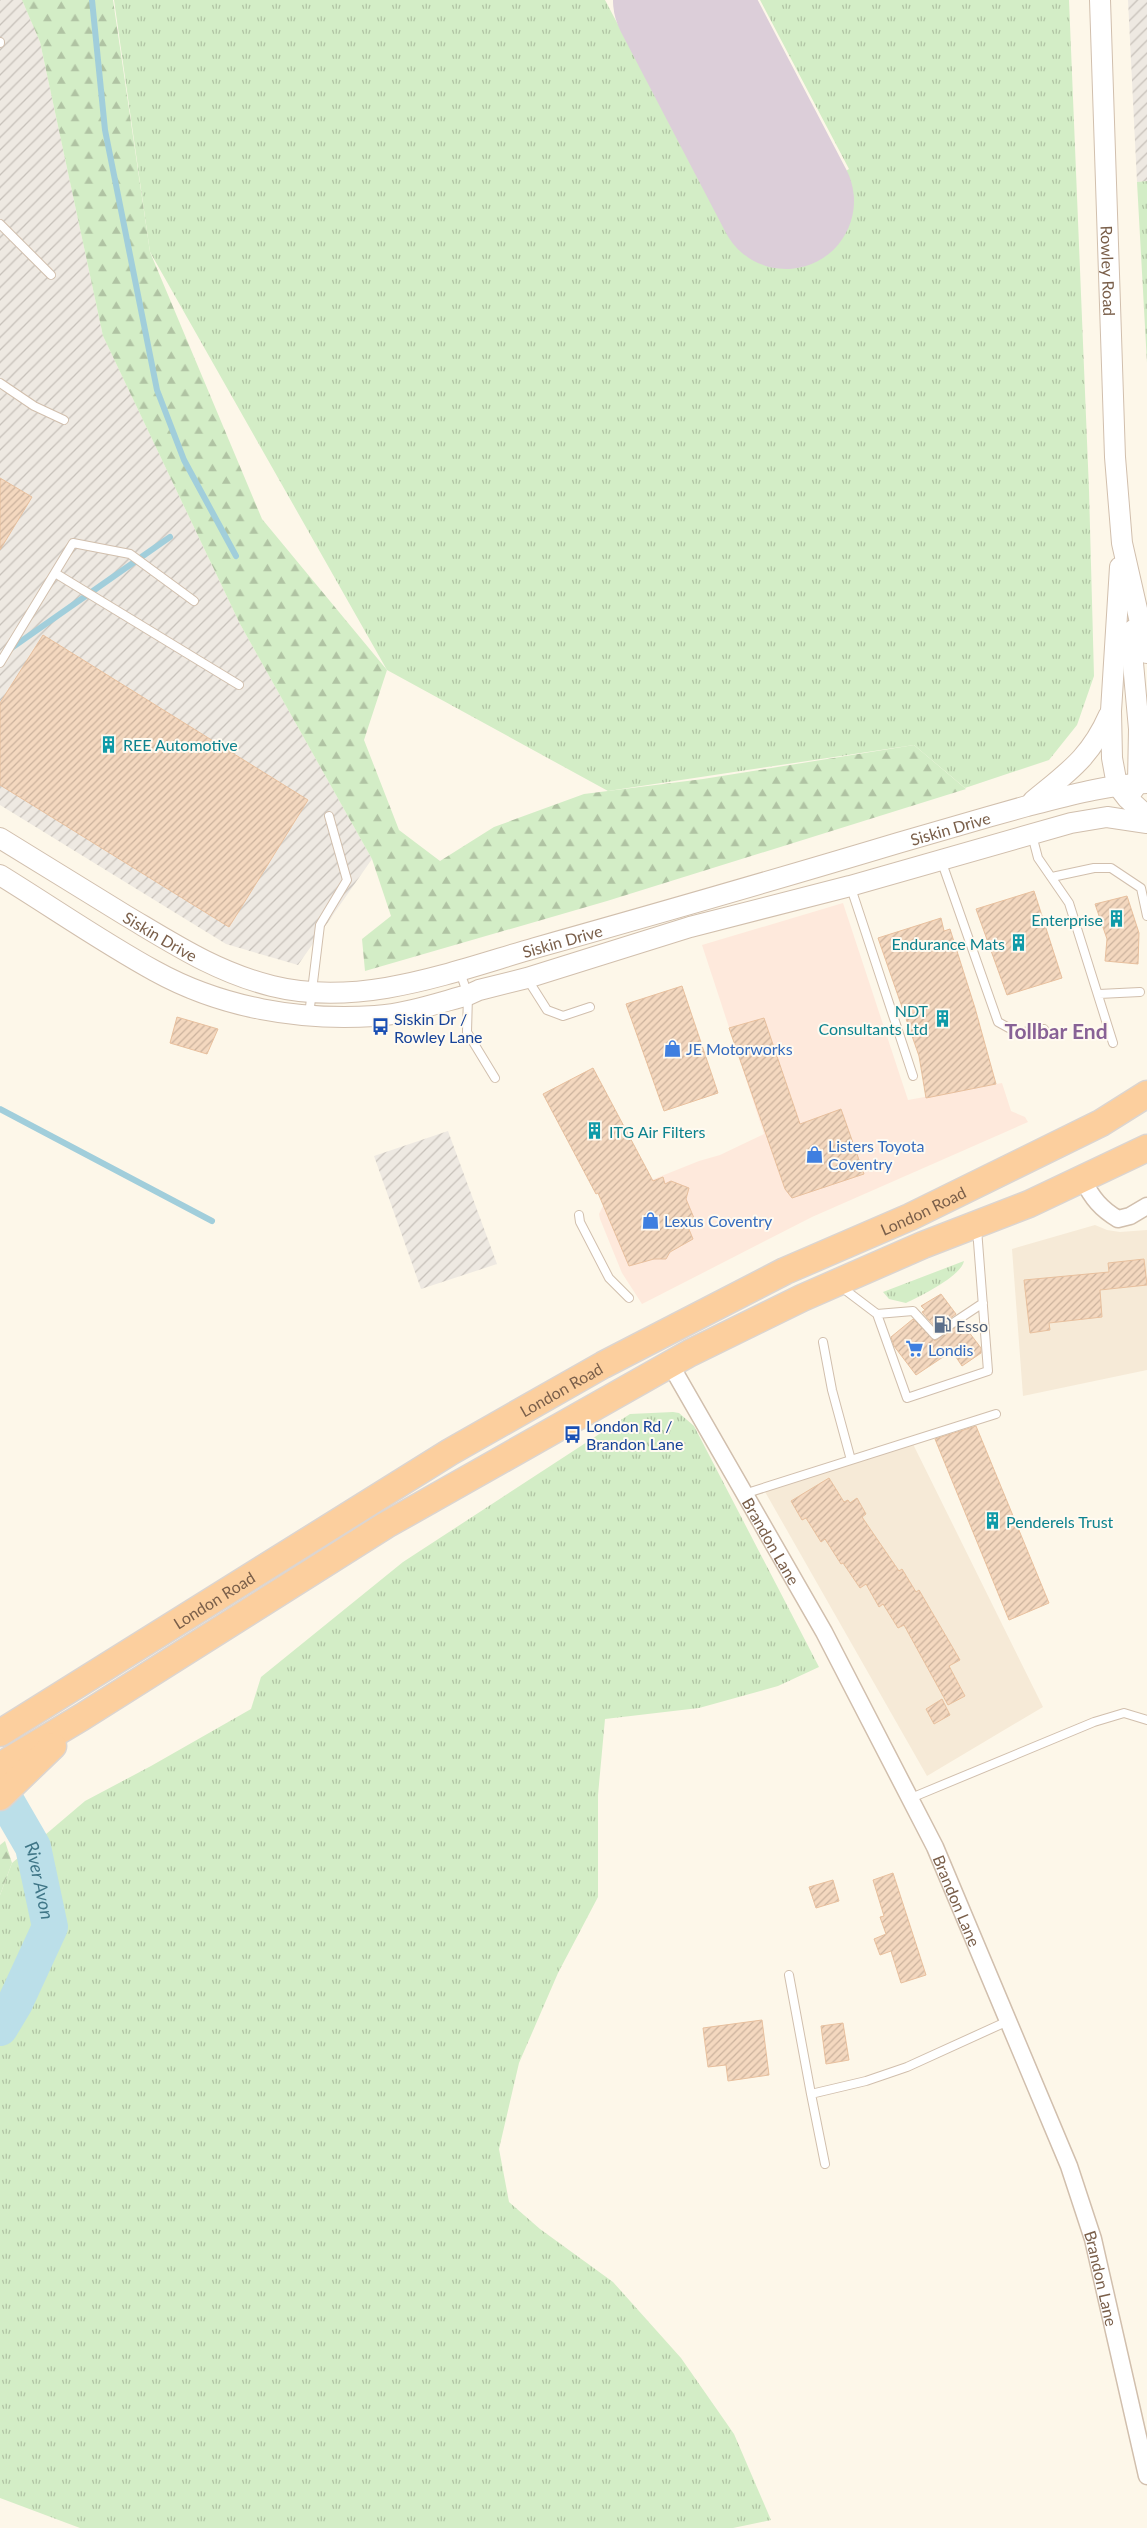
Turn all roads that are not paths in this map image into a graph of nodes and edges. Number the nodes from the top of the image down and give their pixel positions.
1 (1100, 0) edge
2 (0, 224) edge
3 (51, 275) dead end
4 (0, 383) edge
5 (64, 420) dead end
6 (1122, 543) junction
7 (55, 573) junction
8 (1133, 592) junction
9 (194, 601) dead end
10 (1147, 653) edge
11 (0, 663) edge
12 (239, 685) dead end
13 (1110, 711) junction
14 (1132, 787) edge
15 (1026, 806) junction
16 (328, 816) dead end
17 (1147, 816) edge
18 (1107, 817) junction
19 (1147, 823) edge
20 (1031, 833) junction
21 (0, 838) edge
22 (941, 860) junction
23 (0, 875) edge
24 (1052, 877) junction
25 (850, 886) junction
26 (1147, 916) edge
27 (459, 970) junction
28 (527, 978) junction
29 (313, 992) junction
30 (1140, 992) dead end
31 (1099, 994) junction
32 (468, 996) junction
33 (590, 1007) dead end
34 (308, 1017) junction
35 (1044, 1029) dead end
36 (1113, 1043) dead end
37 (912, 1076) dead end
38 (495, 1078) dead end
39 (1147, 1094) edge
40 (1147, 1148) edge
41 (1083, 1180) junction
42 (1147, 1206) edge
43 (579, 1215) dead end
44 (977, 1224) junction
45 (836, 1283) junction
46 (630, 1298) dead end
47 (983, 1303) junction
48 (877, 1314) junction
49 (823, 1342) dead end
50 (670, 1364) junction
51 (996, 1414) dead end
52 (851, 1460) junction
53 (744, 1494) junction
54 (1147, 1720) edge
55 (0, 1733) edge
56 (52, 1740) junction
57 (0, 1766) edge
58 (0, 1797) edge
59 (911, 1798) junction
60 (789, 1975) dead end
61 (1008, 2021) junction
62 (811, 2094) junction
63 (825, 2164) dead end
64 (1147, 2476) edge

1 - 6 street, Rowley Road
2 - 3 lane
4 - 5 lane
6 - 8 street
6 - 13 street
7 - 9 lane
7 - 11 lane
7 - 12 lane
8 - 10 street
8 - 14 street
13 - 14 street
13 - 15 street
14 - 15 street, Siskin Drive
14 - 17 street
14 - 18 street
15 - 27 street, Siskin Drive
16 - 29 lane
18 - 19 street, Siskin Drive
18 - 20 street, Siskin Drive
20 - 22 street, Siskin Drive
20 - 24 lane
21 - 29 street, Siskin Drive
22 - 25 street, Siskin Drive
22 - 35 lane
23 - 34 street, Siskin Drive
24 - 26 lane
24 - 31 lane
25 - 28 street, Siskin Drive
25 - 37 lane
27 - 29 street, Siskin Drive
27 - 32 lane
28 - 32 street, Siskin Drive
28 - 33 lane
29 - 34 lane
30 - 31 lane
31 - 36 lane
32 - 34 street, Siskin Drive
32 - 38 lane
39 - 55 highway, London Road
40 - 41 highway, London Road
41 - 42 street
41 - 44 highway, London Road
43 - 46 lane
44 - 45 highway, London Road
44 - 47 lane
45 - 48 lane
45 - 50 highway, London Road
47 - 48 lane
47 - 48 lane
49 - 52 lane
50 - 53 street, Brandon Lane
50 - 56 highway, London Road
51 - 52 lane
52 - 53 lane
53 - 59 street, Brandon Lane
54 - 59 lane
56 - 57 highway
56 - 58 highway
59 - 61 street, Brandon Lane
60 - 62 lane
61 - 62 lane
61 - 64 street, Brandon Lane
62 - 63 lane

